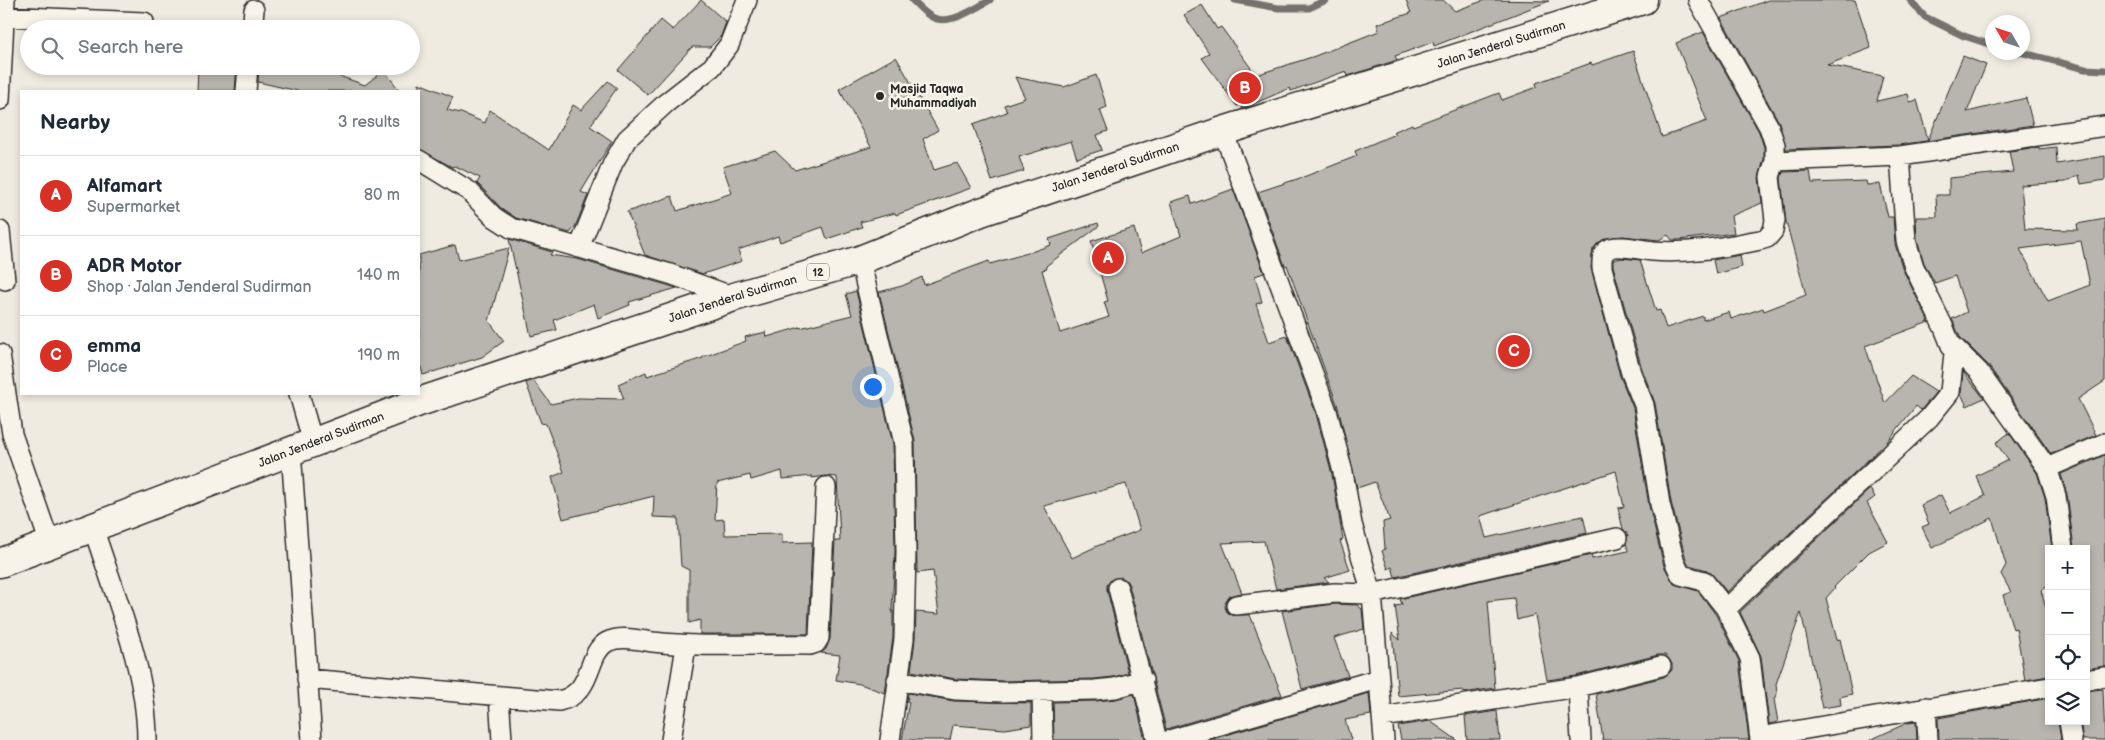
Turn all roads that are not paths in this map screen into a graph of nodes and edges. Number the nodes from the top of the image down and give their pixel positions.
1 (747, 0) edge
2 (1643, 0) edge
3 (1698, 0) edge
4 (3, 11) edge
5 (118, 20) edge
6 (248, 75) edge
7 (248, 90) edge
8 (0, 100) edge
9 (2105, 126) edge
10 (1223, 131) junction
11 (1900, 156) junction
12 (420, 161) edge
13 (1775, 161) junction
14 (0, 231) edge
15 (579, 248) junction
16 (860, 260) junction
17 (9, 280) edge
18 (734, 297) junction
19 (1951, 344) junction
20 (0, 354) edge
21 (299, 395) edge
22 (2105, 443) edge
23 (302, 447) junction
24 (2047, 468) junction
25 (826, 487) dead end
26 (93, 527) junction
27 (1617, 538) dead end
28 (50, 544) junction
29 (2062, 545) edge
30 (0, 563) edge
31 (1118, 588) dead end
32 (1372, 594) junction
33 (1236, 604) dead end
34 (1726, 609) junction
35 (686, 646) junction
36 (1661, 666) dead end
37 (2105, 677) edge
38 (307, 679) junction
39 (1378, 679) junction
40 (2090, 679) edge
41 (898, 680) junction
42 (1143, 680) junction
43 (1578, 687) junction
44 (2045, 688) edge
45 (1042, 691) junction
46 (499, 696) junction
47 (1926, 707) junction
48 (1382, 718) junction
49 (2070, 725) edge
50 (1760, 738) edge
51 (147, 740) edge
52 (312, 740) edge
53 (502, 740) edge
54 (671, 740) edge
55 (890, 740) edge
56 (1043, 740) edge
57 (1157, 740) edge
58 (1169, 740) edge
59 (1384, 740) edge
60 (1580, 740) edge
61 (1928, 740) edge
62 (2072, 740) edge

1 - 15 street
2 - 10 highway, Jalan Jenderal Sudirman / 12
3 - 13 street
4 - 5 street
4 - 8 street
6 - 7 street
9 - 11 street
10 - 16 highway, Jalan Jenderal Sudirman / 12
10 - 32 street
11 - 13 street
11 - 19 street
12 - 15 street
13 - 34 street
14 - 17 street
15 - 18 street
16 - 18 highway, Jalan Jenderal Sudirman / 12
16 - 41 street
18 - 23 highway, Jalan Jenderal Sudirman / 12
19 - 24 street
19 - 34 street
20 - 28 street
21 - 23 street
22 - 24 street
23 - 26 highway, Jalan Jenderal Sudirman / 12
23 - 38 street
24 - 29 street
25 - 35 street
26 - 28 highway, Jalan Jenderal Sudirman / 12
26 - 51 street
27 - 32 street
28 - 30 highway, Jalan Jenderal Sudirman / 12
31 - 42 street
32 - 33 street
32 - 39 street
34 - 50 street
35 - 46 street
35 - 54 street
36 - 43 street
37 - 40 street
38 - 46 street
38 - 52 street
39 - 48 street
39 - 58 street
41 - 45 street
41 - 55 street
42 - 45 street
42 - 57 street
43 - 48 street
43 - 60 street
44 - 47 street
45 - 56 street
46 - 53 street
47 - 50 street
47 - 61 street
48 - 59 street
49 - 62 street

